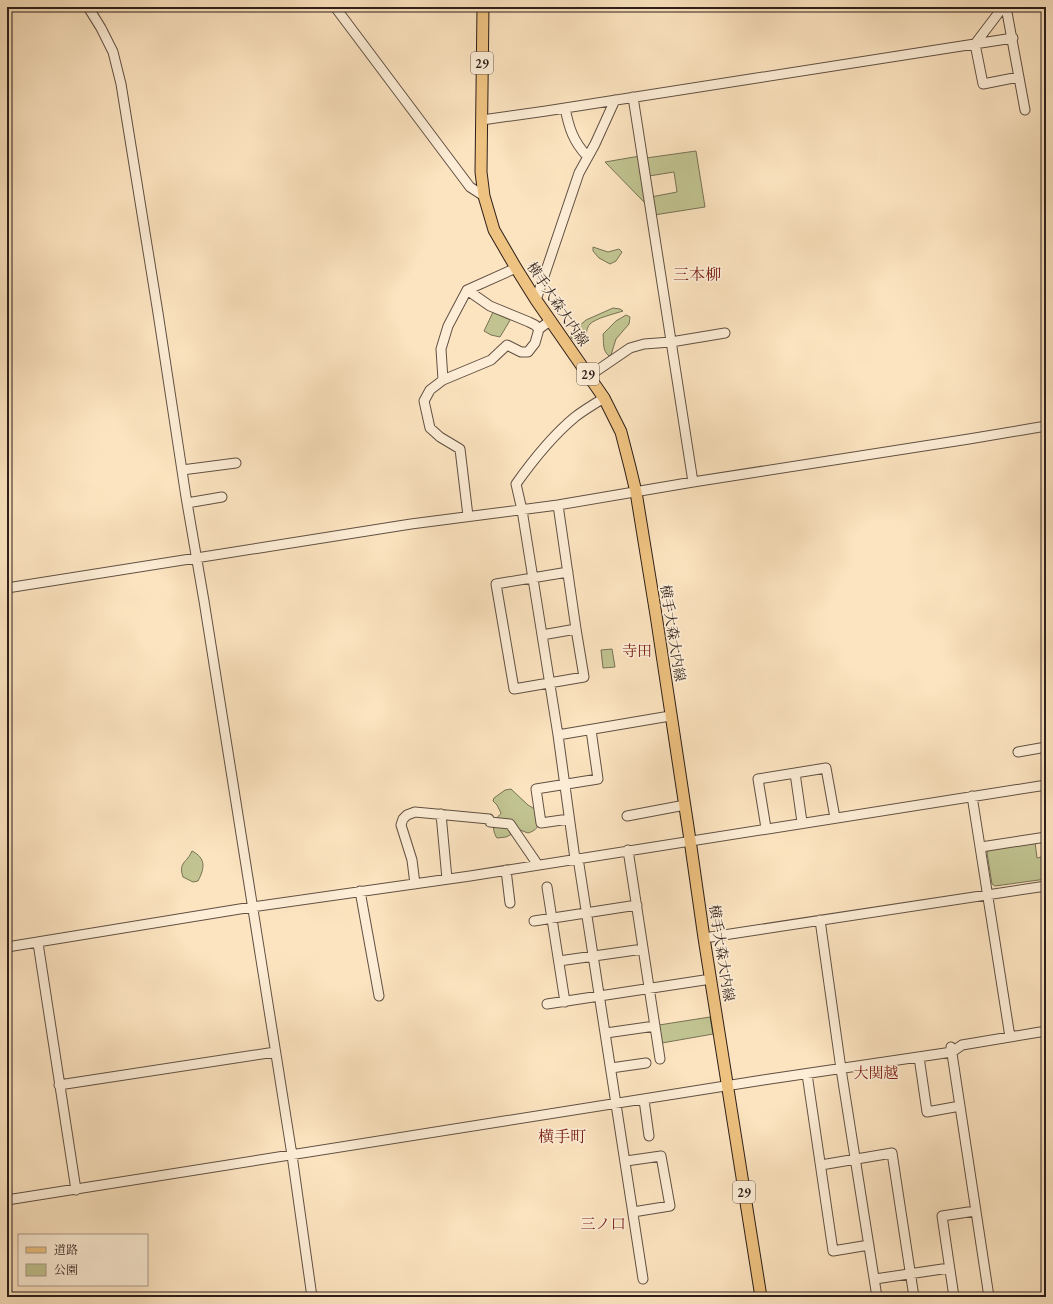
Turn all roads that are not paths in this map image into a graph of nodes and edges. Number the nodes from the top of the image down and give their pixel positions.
1 (88, 7) edge
2 (335, 7) edge
3 (483, 7) edge
4 (1002, 7) edge
5 (1006, 7) edge
6 (1013, 38) junction
7 (975, 44) junction
8 (1019, 77) junction
9 (633, 97) junction
10 (615, 100) junction
11 (565, 108) junction
12 (1025, 110) dead end
13 (482, 120) junction
14 (587, 156) junction
15 (484, 196) junction
16 (516, 268) junction
17 (467, 290) junction
18 (536, 300) junction
19 (551, 320) junction
20 (539, 329) junction
21 (725, 333) dead end
22 (671, 342) junction
23 (589, 376) junction
24 (442, 380) junction
25 (604, 398) junction
26 (1046, 426) edge
27 (236, 463) dead end
28 (182, 470) junction
29 (693, 482) junction
30 (636, 492) junction
31 (222, 497) dead end
32 (187, 503) junction
33 (558, 505) junction
34 (522, 510) junction
35 (468, 516) junction
36 (197, 558) junction
37 (568, 572) junction
38 (533, 578) junction
39 (7, 588) edge
40 (576, 629) junction
41 (542, 635) junction
42 (549, 683) junction
43 (670, 716) junction
44 (591, 730) junction
45 (558, 735) junction
46 (1046, 747) edge
47 (1018, 752) dead end
48 (795, 773) junction
49 (564, 784) junction
50 (1046, 785) edge
51 (972, 796) junction
52 (685, 805) junction
53 (441, 814) junction
54 (627, 816) dead end
55 (834, 818) junction
56 (569, 819) junction
57 (802, 822) junction
58 (766, 828) junction
59 (1046, 837) edge
60 (690, 840) junction
61 (981, 847) junction
62 (628, 850) junction
63 (576, 858) junction
64 (538, 864) junction
65 (506, 870) junction
66 (447, 879) junction
67 (415, 884) junction
68 (1046, 886) edge
69 (547, 887) dead end
70 (360, 891) junction
71 (987, 895) junction
72 (510, 903) dead end
73 (637, 905) junction
74 (252, 907) junction
75 (586, 913) junction
76 (552, 918) junction
77 (820, 920) junction
78 (534, 921) dead end
79 (704, 938) junction
80 (38, 942) junction
81 (7, 947) edge
82 (643, 949) junction
83 (593, 956) junction
84 (559, 961) junction
85 (711, 980) junction
86 (650, 989) junction
87 (379, 996) dead end
88 (600, 996) junction
89 (565, 1002) junction
90 (547, 1004) dead end
91 (655, 1026) junction
92 (1046, 1031) edge
93 (606, 1033) junction
94 (1010, 1037) junction
95 (951, 1049) junction
96 (275, 1052) junction
97 (919, 1057) junction
98 (660, 1059) dead end
99 (646, 1063) dead end
100 (611, 1068) junction
101 (841, 1069) junction
102 (807, 1074) junction
103 (59, 1085) junction
104 (728, 1087) junction
105 (644, 1100) junction
106 (617, 1104) junction
107 (960, 1106) junction
108 (649, 1136) dead end
109 (292, 1154) junction
110 (855, 1159) junction
111 (626, 1161) junction
112 (821, 1165) junction
113 (76, 1190) junction
114 (7, 1200) edge
115 (975, 1211) junction
116 (634, 1212) junction
117 (869, 1246) junction
118 (949, 1268) junction
119 (910, 1274) junction
120 (643, 1279) dead end
121 (874, 1279) junction
122 (312, 1297) edge
123 (761, 1297) edge
124 (877, 1297) edge
125 (914, 1297) edge
126 (954, 1297) edge
127 (989, 1297) edge

1 - 28 street
2 - 15 street
3 - 13 main road, 横手大森大内線 / 29
4 - 7 street
5 - 6 street
6 - 7 street
6 - 8 street
7 - 8 street
7 - 9 street
8 - 12 street
9 - 10 street
9 - 22 street
10 - 11 street
10 - 14 street
11 - 13 street
11 - 14 street
13 - 15 main road, 横手大森大内線 / 29
14 - 18 street
15 - 16 main road, 横手大森大内線 / 29
16 - 17 street
16 - 18 main road, 横手大森大内線 / 29
17 - 20 street
17 - 24 street
18 - 19 main road, 横手大森大内線 / 29
19 - 20 street
19 - 23 main road, 横手大森大内線 / 29
20 - 24 street
21 - 22 street
22 - 23 street
22 - 29 street
23 - 25 main road, 横手大森大内線 / 29
24 - 35 street
25 - 30 main road, 横手大森大内線 / 29
25 - 34 street
26 - 29 street
27 - 28 street
28 - 32 street
29 - 30 street
30 - 33 street
30 - 43 main road, 横手大森大内線 / 29
31 - 32 street
32 - 36 street
33 - 34 street
33 - 37 street
34 - 35 street
34 - 38 street
35 - 36 street
36 - 39 street
36 - 74 street
37 - 38 street
37 - 40 street
38 - 41 street
38 - 42 street
40 - 41 street
40 - 42 street
41 - 42 street
42 - 45 street
43 - 44 street
43 - 52 main road, 横手大森大内線 / 29
44 - 45 street
44 - 49 street
45 - 49 street
46 - 47 street
48 - 55 street
48 - 57 street
48 - 58 street
49 - 56 street
49 - 56 street
50 - 51 street
51 - 55 street
51 - 61 street
52 - 54 street
52 - 60 main road, 横手大森大内線 / 29
53 - 64 street
53 - 66 street
53 - 67 street
55 - 57 street
56 - 63 street
57 - 58 street
58 - 60 street
59 - 61 street
60 - 62 street
60 - 79 main road, 横手大森大内線 / 29
61 - 71 street
62 - 63 street
62 - 73 street
63 - 64 street
63 - 75 street
64 - 65 street
65 - 66 street
65 - 72 street
66 - 67 street
67 - 70 street
68 - 71 street
69 - 76 street
70 - 74 street
70 - 87 street
71 - 77 street
71 - 94 street
73 - 75 street
73 - 82 street
74 - 80 street
74 - 96 street
75 - 76 street
75 - 83 street
76 - 78 street
76 - 84 street
77 - 79 street
77 - 101 street
79 - 85 main road, 横手大森大内線 / 29
80 - 81 street
80 - 103 street
82 - 83 street
82 - 86 street
83 - 84 street
83 - 88 street
84 - 89 street
85 - 86 street
85 - 104 main road, 横手大森大内線 / 29
86 - 88 street
86 - 91 street
88 - 89 street
88 - 93 street
89 - 90 street
91 - 93 street
91 - 98 street
92 - 94 street
93 - 100 street
94 - 95 street
95 - 97 street
95 - 107 street
96 - 103 street
96 - 109 street
97 - 101 street
97 - 107 street
99 - 100 street
100 - 106 street
101 - 102 street
101 - 110 street
102 - 104 street
102 - 112 street
103 - 113 street
104 - 105 street
104 - 123 main road, 横手大森大内線 / 29
105 - 106 street
105 - 108 street
106 - 109 street
106 - 111 street
107 - 115 street
109 - 113 street
109 - 122 street
110 - 112 street
110 - 117 street
110 - 119 street
111 - 116 street
111 - 116 street
112 - 117 street
113 - 114 street
115 - 118 street
115 - 127 street
116 - 120 street
117 - 121 street
118 - 119 street
118 - 126 street
119 - 121 street
119 - 125 street
121 - 124 street

